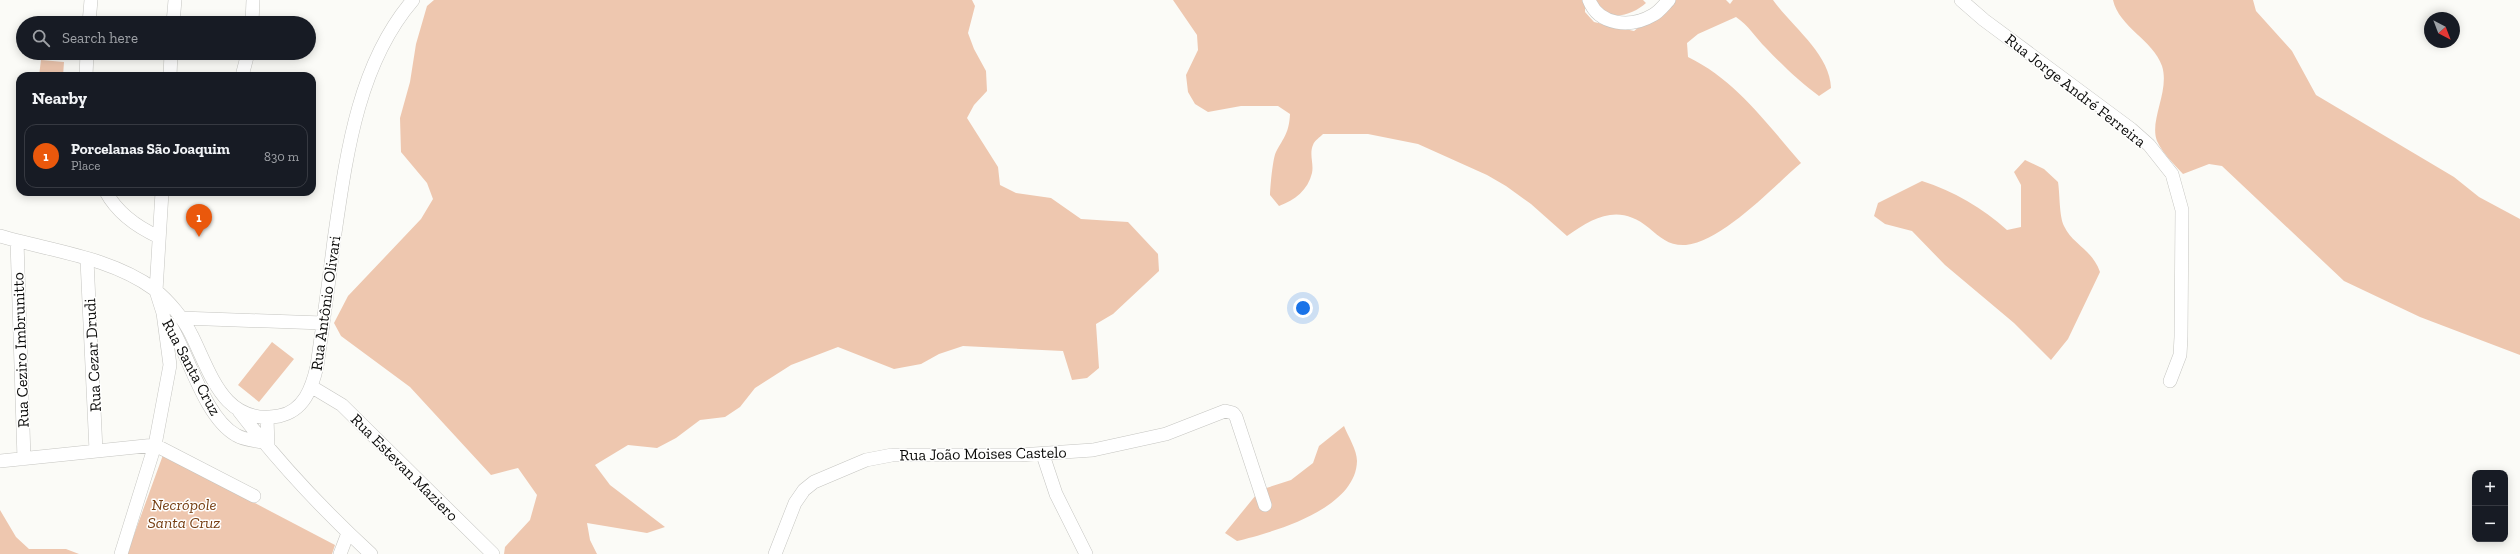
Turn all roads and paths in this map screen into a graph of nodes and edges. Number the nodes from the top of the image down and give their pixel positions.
1 (91, 0) edge
2 (174, 0) edge
3 (253, 0) edge
4 (413, 0) edge
5 (1589, 0) edge
6 (1669, 0) edge
7 (1961, 0) edge
8 (90, 16) edge
9 (173, 16) edge
10 (252, 16) edge
11 (87, 60) edge
12 (171, 60) edge
13 (246, 60) edge
14 (86, 72) edge
15 (170, 72) edge
16 (243, 72) edge
17 (109, 196) edge
18 (162, 196) edge
19 (0, 236) edge
20 (159, 237) junction
21 (17, 241) junction
22 (87, 260) junction
23 (156, 291) junction
24 (163, 313) junction
25 (181, 318) junction
26 (323, 323) junction
27 (2170, 381) dead end
28 (312, 386) junction
29 (239, 411) junction
30 (267, 418) junction
31 (265, 445) junction
32 (155, 446) junction
33 (96, 451) junction
34 (1043, 455) junction
35 (24, 459) junction
36 (0, 461) edge
37 (254, 496) dead end
38 (1265, 506) dead end
39 (348, 533) junction
40 (121, 554) edge
41 (340, 554) edge
42 (371, 554) edge
43 (493, 554) edge
44 (775, 554) edge
45 (1086, 554) edge

1 - 8 street
2 - 9 street
3 - 10 street
4 - 26 street, Rua Antônio Olivari
5 - 6 street
7 - 27 street, Rua Jorge André Ferreira
11 - 14 street
12 - 15 street
13 - 16 street
17 - 20 street
18 - 20 street
19 - 21 street, Rua Antônio Olivari
20 - 23 street
21 - 22 street, Rua Antônio Olivari
21 - 35 street, Rua Ceziro Imbrunitto
22 - 23 street, Rua Antônio Olivari
22 - 33 street, Rua Cezar Drudi
23 - 24 street
23 - 25 street, Rua Antônio Olivari
24 - 31 street, Rua Santa Cruz
24 - 32 street
25 - 26 street
25 - 29 street, Rua Antônio Olivari
26 - 28 street, Rua Antônio Olivari
28 - 30 street, Rua Antônio Olivari
28 - 43 street, Rua Estevan Maziero
29 - 30 street, Rua Antônio Olivari
29 - 31 street
30 - 31 street
31 - 39 street
32 - 33 street
32 - 37 street
32 - 40 street
33 - 35 street
34 - 38 street, Rua João Moises Castelo
34 - 44 street, Rua João Moises Castelo
34 - 45 street
35 - 36 street
39 - 41 street
39 - 42 street

